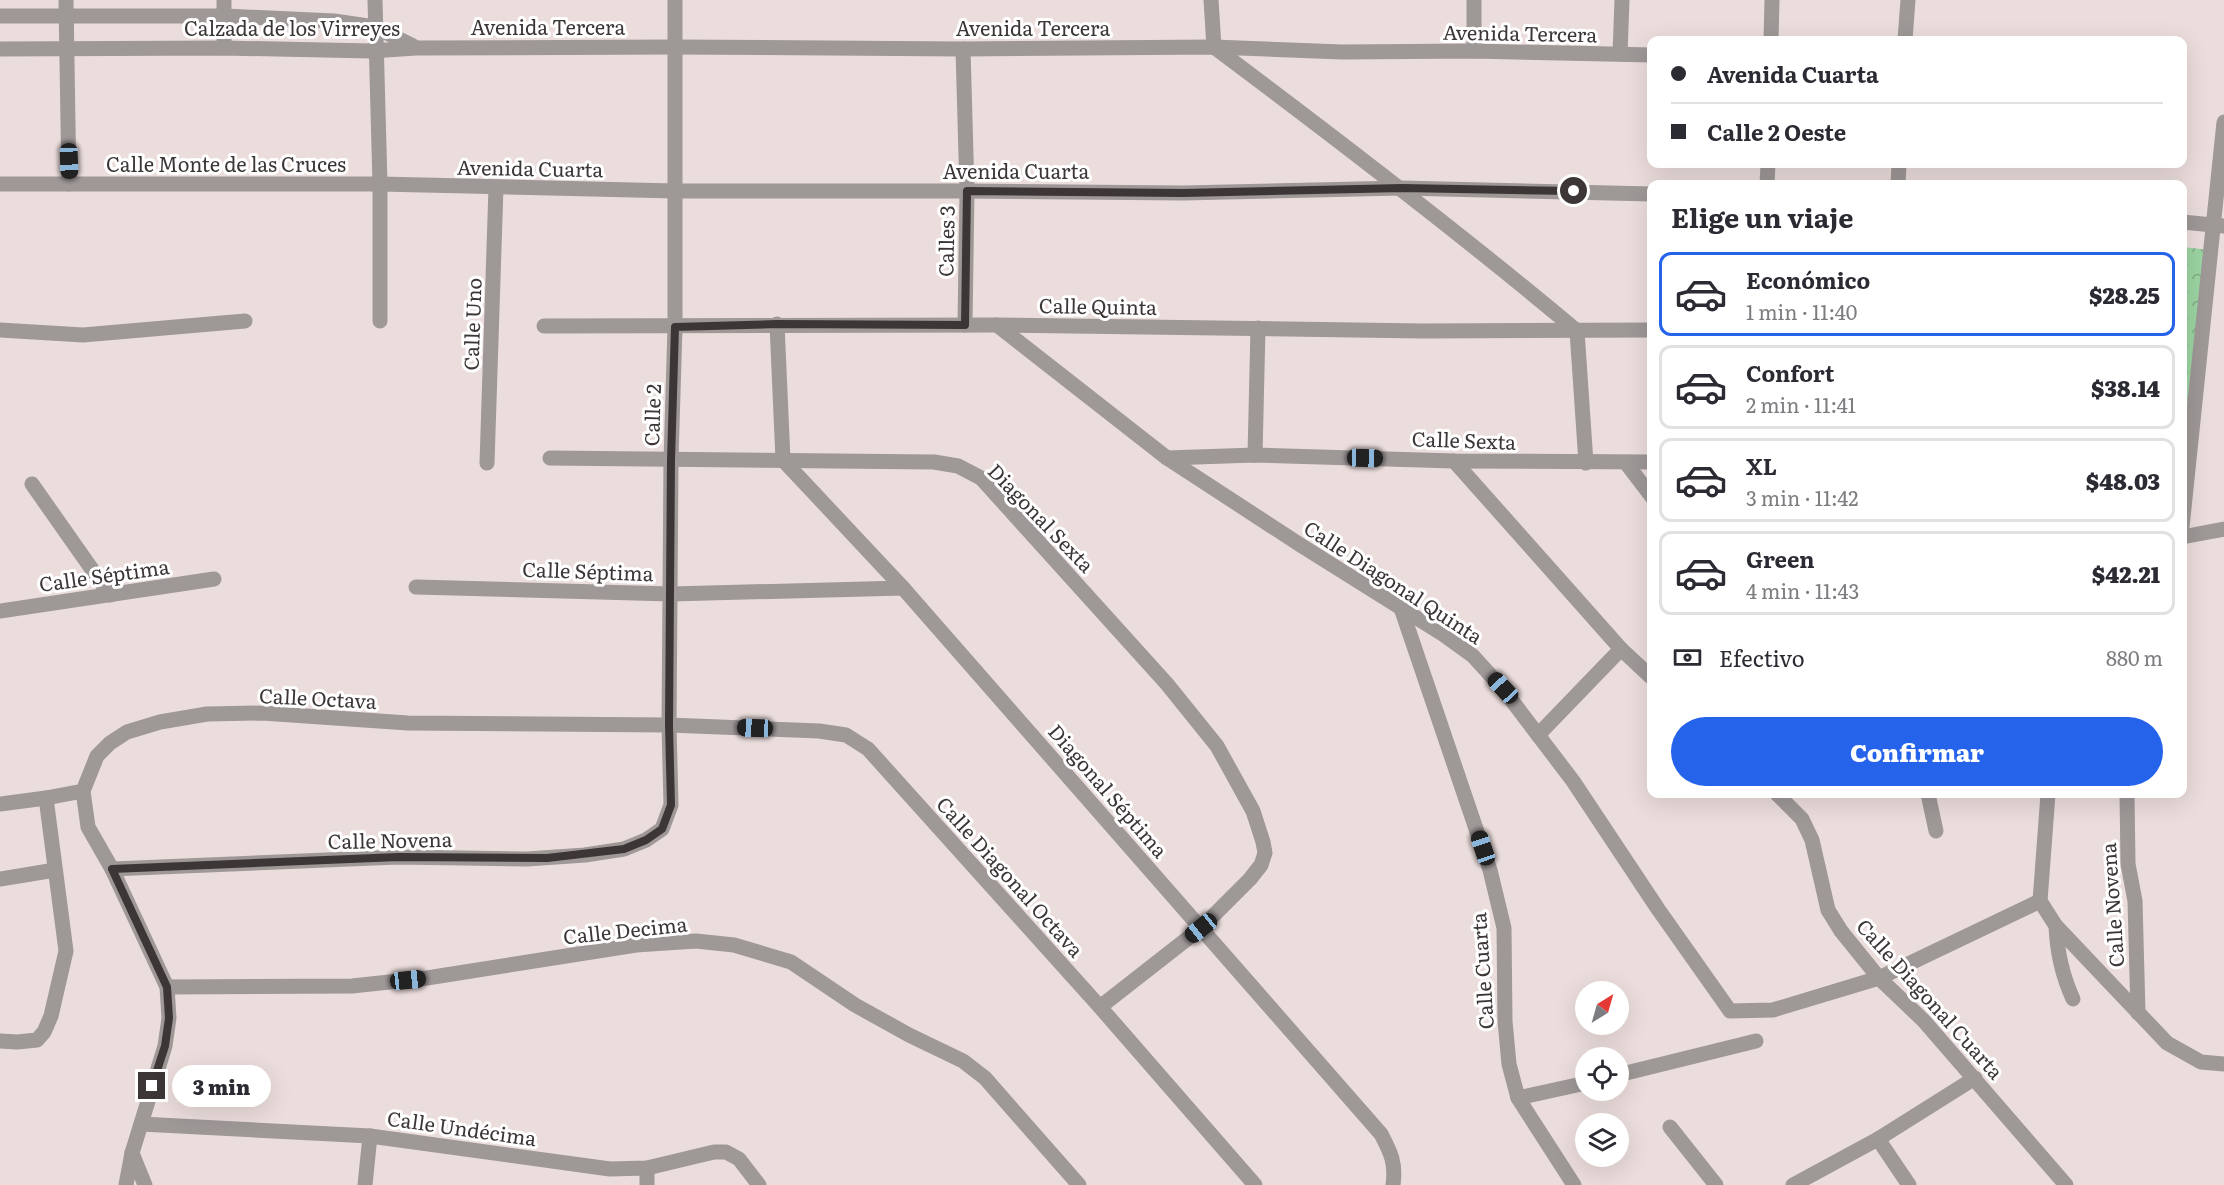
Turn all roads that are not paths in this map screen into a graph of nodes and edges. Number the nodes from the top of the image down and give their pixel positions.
1 (224, 0) edge
2 (375, 0) edge
3 (675, 0) edge
4 (1211, 0) edge
5 (1474, 0) edge
6 (1622, 0) edge
7 (1772, 0) edge
8 (1908, 0) edge
9 (66, 7) edge
10 (0, 16) edge
11 (225, 16) junction
12 (375, 27) junction
13 (1771, 36) edge
14 (1905, 36) edge
15 (674, 47) junction
16 (1214, 47) junction
17 (224, 48) junction
18 (416, 48) junction
19 (0, 49) edge
20 (66, 49) junction
21 (963, 49) junction
22 (376, 51) junction
23 (1474, 51) junction
24 (1620, 54) junction
25 (1647, 55) edge
26 (2224, 122) edge
27 (0, 184) edge
28 (69, 184) junction
29 (380, 184) junction
30 (496, 187) junction
31 (1402, 188) junction
32 (675, 191) junction
33 (967, 191) junction
34 (1647, 194) edge
35 (2187, 222) edge
36 (2219, 225) edge
37 (245, 321) dead end
38 (380, 321) dead end
39 (777, 324) junction
40 (965, 325) junction
41 (997, 325) junction
42 (544, 326) dead end
43 (675, 327) junction
44 (1258, 328) junction
45 (0, 330) edge
46 (1647, 330) edge
47 (1577, 331) junction
48 (1255, 455) junction
49 (550, 458) dead end
50 (1167, 458) junction
51 (671, 460) junction
52 (783, 460) junction
53 (1454, 461) junction
54 (1647, 462) edge
55 (487, 463) dead end
56 (1587, 463) junction
57 (1626, 463) junction
58 (32, 484) dead end
59 (2187, 486) edge
60 (1647, 490) edge
61 (2224, 529) edge
62 (2187, 536) edge
63 (214, 579) dead end
64 (416, 587) dead end
65 (903, 588) junction
66 (671, 594) junction
67 (110, 595) junction
68 (1401, 608) junction
69 (0, 610) edge
70 (1621, 649) junction
71 (1647, 673) edge
72 (669, 725) junction
73 (1538, 735) junction
74 (83, 791) junction
75 (46, 798) junction
76 (1781, 798) edge
77 (1929, 798) edge
78 (2048, 798) edge
79 (2127, 798) edge
80 (0, 804) edge
81 (662, 829) joint
82 (1935, 831) dead end
83 (112, 869) junction
84 (55, 870) junction
85 (0, 879) edge
86 (2040, 901) junction
87 (2056, 926) junction
88 (1201, 928) junction
89 (1879, 978) junction
90 (167, 987) junction
91 (2073, 999) dead end
92 (1100, 1007) junction
93 (2138, 1012) junction
94 (0, 1041) edge
95 (1756, 1041) dead end
96 (2224, 1064) edge
97 (1629, 1072) edge
98 (1975, 1078) junction
99 (1575, 1085) edge
100 (1518, 1098) junction
101 (141, 1124) junction
102 (1670, 1127) dead end
103 (370, 1136) junction
104 (1878, 1138) junction
105 (132, 1153) junction
106 (647, 1168) junction
107 (126, 1185) edge
108 (145, 1185) edge
109 (365, 1185) edge
110 (647, 1185) edge
111 (759, 1185) edge
112 (1079, 1185) edge
113 (1255, 1185) edge
114 (1393, 1185) edge
115 (1574, 1185) edge
116 (1716, 1185) edge
117 (1793, 1185) edge
118 (1909, 1185) edge
119 (2066, 1185) edge

1 - 11 street
2 - 12 street
3 - 15 street, Calle 2
4 - 16 street
5 - 23 street
6 - 24 street
7 - 13 street
8 - 14 street
9 - 10 street, Calzada de los Virreyes
9 - 11 street, Calzada de los Virreyes
9 - 20 street
11 - 12 street, Calzada de los Virreyes
11 - 17 street
12 - 18 street, Calzada de los Virreyes
12 - 22 street
15 - 18 street, Avenida Tercera
15 - 21 street, Avenida Tercera
15 - 32 street, Calle 2
16 - 21 street, Avenida Tercera
16 - 23 street, Avenida Tercera
16 - 31 street
17 - 20 street, Calzada de los Virreyes
17 - 22 street, Calzada de los Virreyes
18 - 22 street, Calzada de los Virreyes
19 - 20 street, Calzada de los Virreyes
20 - 28 street
21 - 33 street, Calles 3
22 - 29 street
23 - 24 street, Avenida Tercera
24 - 25 street, Avenida Tercera
26 - 36 street
27 - 28 street, Calle Monte de las Cruces
28 - 29 street, Calle Monte de las Cruces
29 - 30 street, Avenida Cuarta
29 - 38 street
30 - 32 street, Avenida Cuarta
30 - 55 street, Calle Uno
31 - 33 street, Avenida Cuarta
31 - 34 street, Avenida Cuarta
31 - 47 street
32 - 33 street, Avenida Cuarta
32 - 43 street, Calle 2
33 - 40 street, Calles 3
35 - 36 street
36 - 59 street
37 - 45 street
39 - 40 street, Calle Quinta
39 - 43 street, Calle Quinta
39 - 52 street
40 - 41 street, Calle Quinta
41 - 44 street, Calle Quinta
41 - 50 street, Calle Diagonal Quinta
42 - 43 street, Calle Quinta
43 - 51 street, Calle 2
44 - 47 street, Calle Quinta
44 - 48 street
46 - 47 street, Calle Quinta
47 - 56 street
48 - 50 street, Calle Sexta
48 - 53 street, Calle Sexta
49 - 51 street, Diagonal Sexta
50 - 68 street, Calle Diagonal Quinta
51 - 52 street, Diagonal Sexta
51 - 66 street, Calle 2
52 - 65 street, Diagonal Séptima
52 - 88 street, Diagonal Sexta
53 - 56 street, Calle Sexta
53 - 70 street
54 - 57 street, Calle Sexta
56 - 57 street, Calle Sexta
57 - 60 street
58 - 67 street
61 - 62 street
63 - 67 street, Calle Séptima
64 - 66 street, Calle Séptima
65 - 66 street, Calle Séptima
65 - 88 street, Diagonal Séptima
66 - 72 street, Calle 2
67 - 69 street, Calle Séptima
68 - 73 street, Calle Diagonal Quinta
68 - 100 street, Calle Cuarta
70 - 71 street
70 - 73 street
72 - 74 street, Calle Octava
72 - 81 street, Calle 2
72 - 92 street, Calle Diagonal Octava
73 - 89 street, Calle Diagonal Quinta
74 - 75 street
74 - 83 street
75 - 80 street
75 - 84 street
76 - 89 street, Calle Diagonal Cuarta
77 - 82 street
78 - 86 street
79 - 93 street, Calle Novena
81 - 83 street, Calle Novena
83 - 90 street
84 - 85 street
84 - 94 street
86 - 87 street
86 - 89 street
87 - 91 street
87 - 93 street
88 - 92 street, Diagonal Sexta
88 - 114 street, Diagonal Séptima
89 - 98 street, Calle Diagonal Cuarta
90 - 101 street
90 - 112 street, Calle Decima
92 - 113 street, Calle Diagonal Octava
93 - 96 street
95 - 97 street
98 - 104 street
98 - 119 street, Calle Diagonal Cuarta
99 - 100 street
100 - 115 street, Calle Cuarta
101 - 103 street, Calle Undécima
101 - 105 street
102 - 116 street
103 - 106 street, Calle Undécima
103 - 109 street
104 - 117 street
104 - 118 street
105 - 107 street
105 - 108 street
106 - 110 street
106 - 111 street, Calle Undécima

